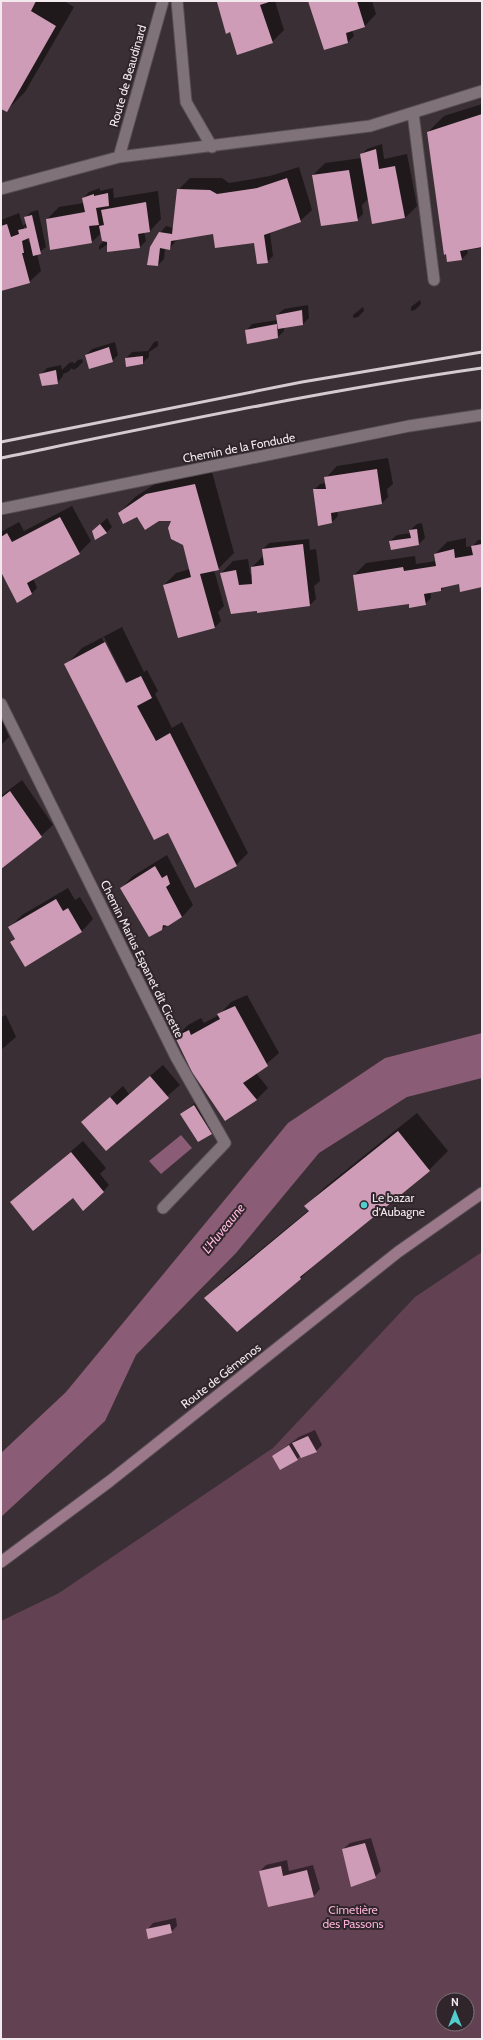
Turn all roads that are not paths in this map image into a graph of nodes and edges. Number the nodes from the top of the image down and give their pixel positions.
1 (163, 1) edge
2 (177, 1) edge
3 (482, 91) edge
4 (413, 113) junction
5 (212, 147) junction
6 (119, 157) junction
7 (1, 189) edge
8 (434, 280) dead end
9 (482, 415) edge
10 (1, 509) edge
11 (1, 704) edge
12 (482, 1193) edge
13 (482, 1200) edge
14 (163, 1208) dead end
15 (456, 1210) junction
16 (1, 1562) edge

1 - 6 street, Route de Beaudinard
2 - 5 street
3 - 4 street
4 - 5 street
4 - 8 street
5 - 6 street
6 - 7 street
9 - 10 street, Chemin de la Fondude
11 - 14 street, Chemin Marius Espanet dit Cicette
12 - 15 main road, Route de Gémenos
13 - 15 main road, Route de Gémenos
15 - 16 main road, Route de Gémenos

